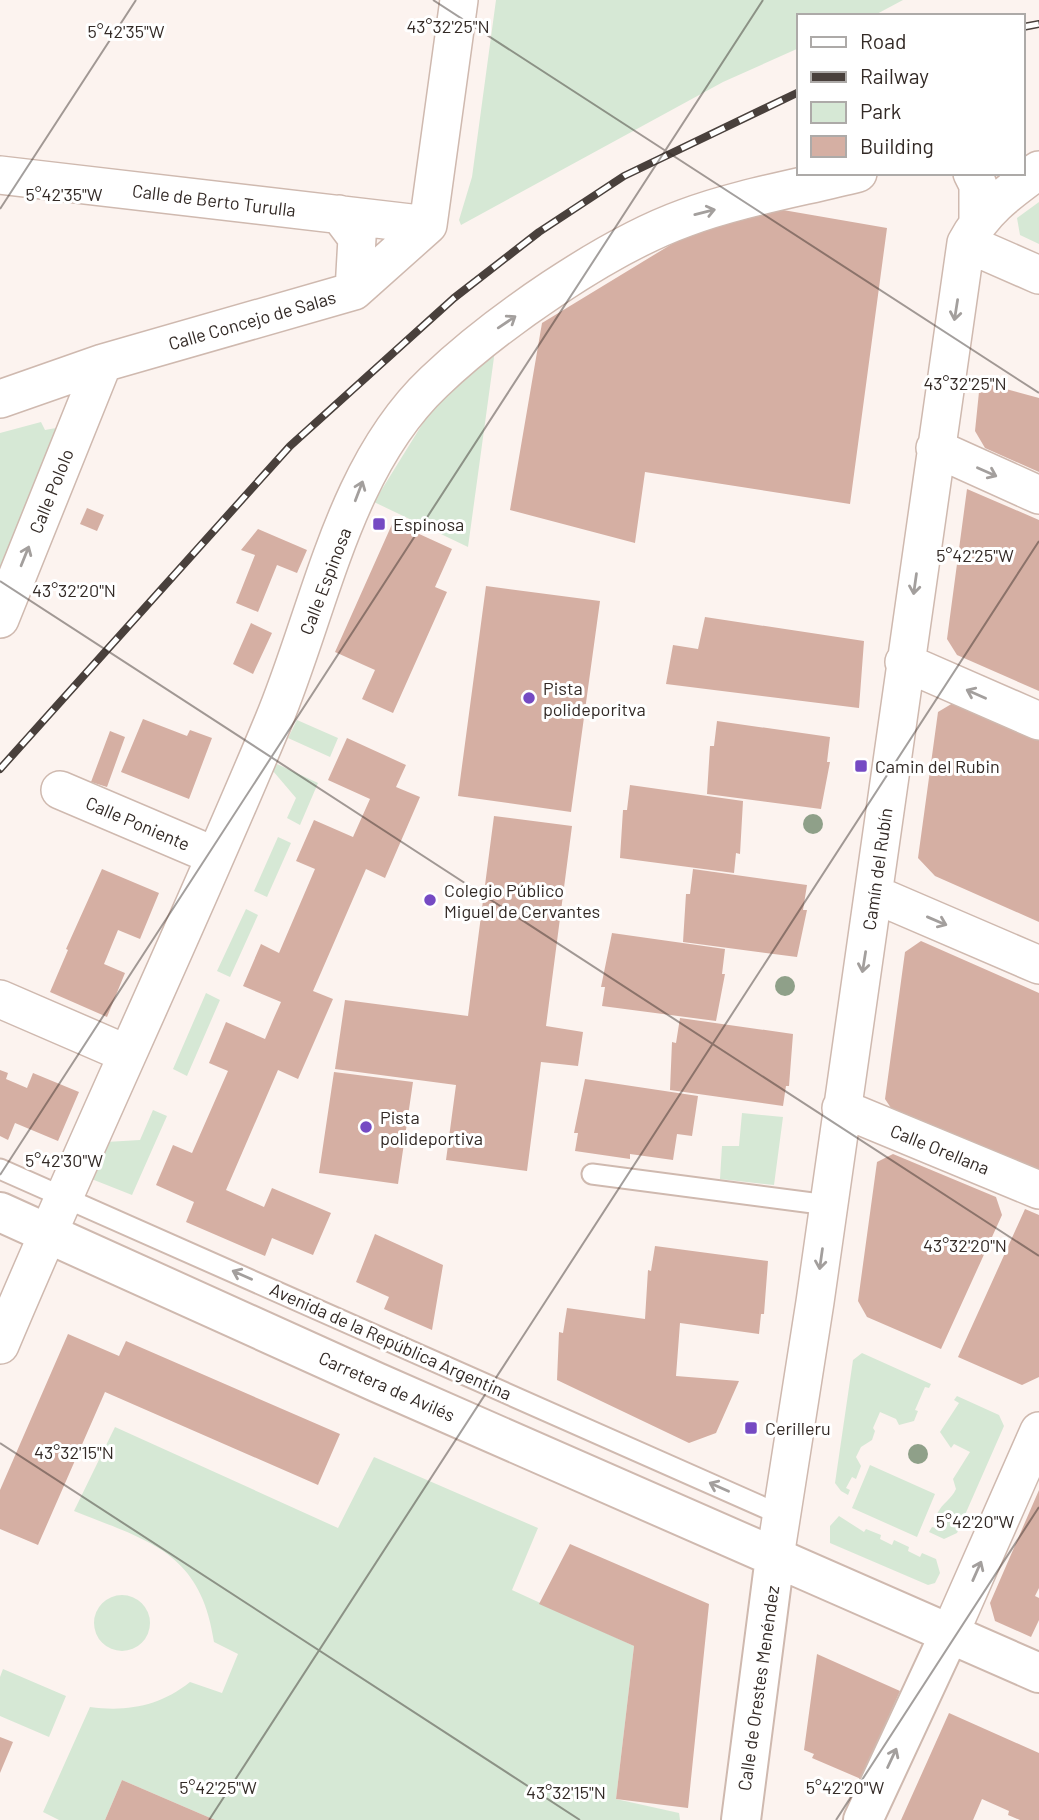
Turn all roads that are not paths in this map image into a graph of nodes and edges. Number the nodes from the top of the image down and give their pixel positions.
1 (459, 0) edge
2 (1039, 170) edge
3 (0, 175) edge
4 (850, 175) edge
5 (973, 175) edge
6 (339, 214) junction
7 (428, 225) junction
8 (972, 231) junction
9 (1039, 275) edge
10 (354, 291) junction
11 (103, 363) junction
12 (0, 399) edge
13 (935, 448) junction
14 (1039, 495) edge
15 (0, 619) edge
16 (904, 662) junction
17 (1039, 721) edge
18 (61, 790) dead end
19 (215, 856) junction
20 (874, 894) junction
21 (1039, 965) edge
22 (0, 999) edge
23 (127, 1054) junction
24 (841, 1108) junction
25 (0, 1169) edge
26 (592, 1174) dead end
27 (1039, 1189) edge
28 (64, 1196) junction
29 (828, 1205) junction
30 (0, 1212) edge
31 (47, 1233) junction
32 (0, 1345) edge
33 (1039, 1431) edge
34 (781, 1515) junction
35 (775, 1557) junction
36 (950, 1633) junction
37 (1039, 1673) edge
38 (741, 1820) edge
39 (863, 1820) edge

1 - 7 street
2 - 8 street
3 - 6 street, Calle de Berto Turulla
19 -> 4 street, Calle Espinosa
5 - 8 street
6 - 7 street, Calle de Berto Turulla
6 - 10 street
7 - 10 street, Calle Concejo de Salas
8 - 9 street
8 -> 13 street, Camín del Rubín
10 - 11 street, Calle Concejo de Salas
11 - 12 street, Calle Concejo de Salas
15 -> 11 street, Calle Pololo
13 -> 14 street
13 -> 16 street, Camín del Rubín
17 -> 16 street
16 - 20 street, Camín del Rubín
18 - 19 street, Calle Poniente
19 - 23 street, Calle Espinosa
20 -> 21 street
20 -> 24 street, Camín del Rubín
22 - 23 street
23 - 28 street, Calle Espinosa
24 - 27 street, Calle Orellana
24 - 29 street, Camín del Rubín
25 - 28 lane, Avenida de la República Argentina
26 - 29 lane
28 - 31 street, Calle Espinosa
34 -> 28 lane, Avenida de la República Argentina
29 -> 34 street, Camín del Rubín
30 - 31 street, Carretera de Avilés
31 - 32 street, Calle Espinosa
31 - 35 street, Carretera de Avilés
36 -> 33 street
34 - 35 street, Camín del Rubín
35 - 36 street
35 - 38 street, Calle de Orestes Menéndez
36 - 37 street
39 -> 36 street

